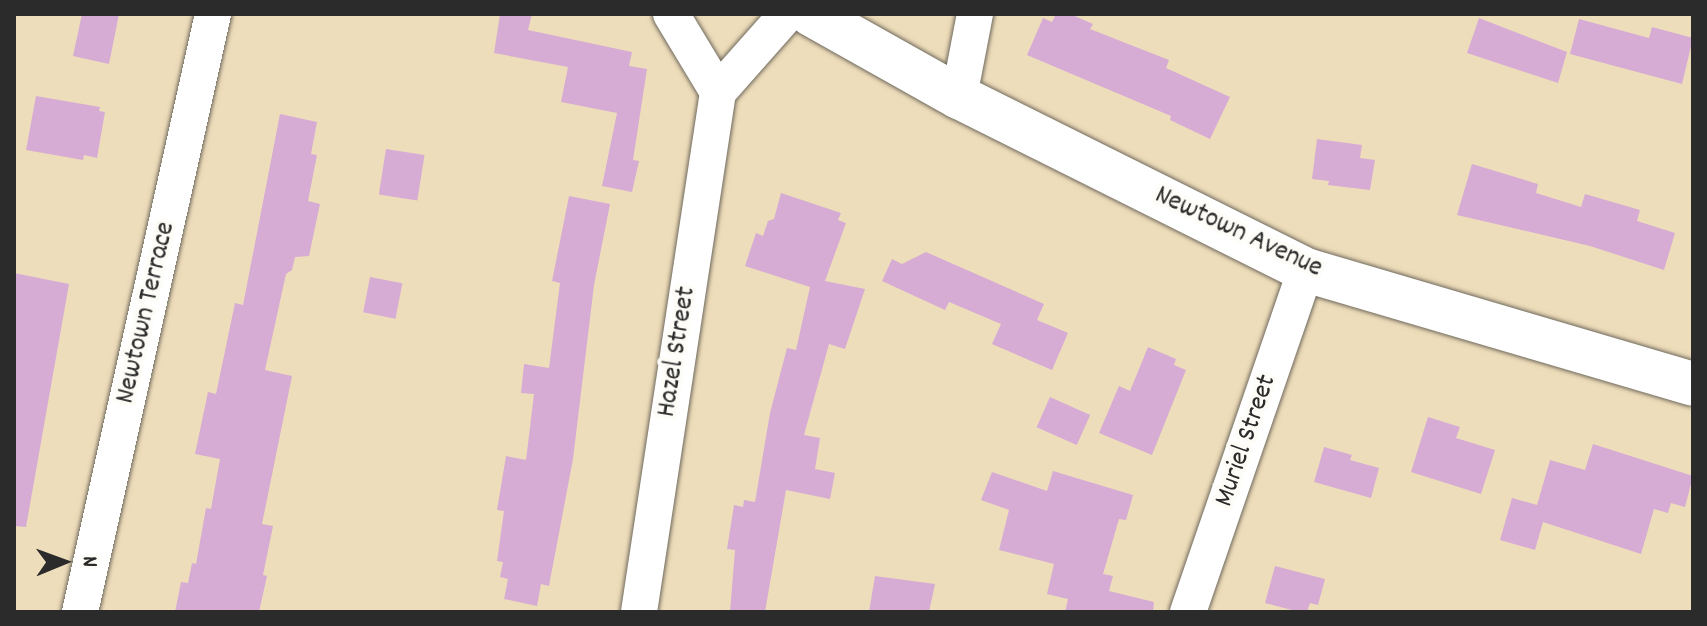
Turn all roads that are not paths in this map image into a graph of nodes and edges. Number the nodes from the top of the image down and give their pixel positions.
1 (213, 14) edge
2 (671, 14) edge
3 (787, 14) edge
4 (811, 14) edge
5 (975, 14) edge
6 (718, 92) junction
7 (959, 97) junction
8 (1306, 270) junction
9 (1693, 384) edge
10 (80, 612) edge
11 (639, 612) edge
12 (1188, 612) edge

1 - 10 street, Newtown Terrace
2 - 6 street
3 - 6 street
4 - 7 main road, Newtown Avenue
5 - 7 street
6 - 11 street, Hazel Street
7 - 8 main road, Newtown Avenue
8 - 9 main road, Newtown Avenue
8 - 12 street, Muriel Street

